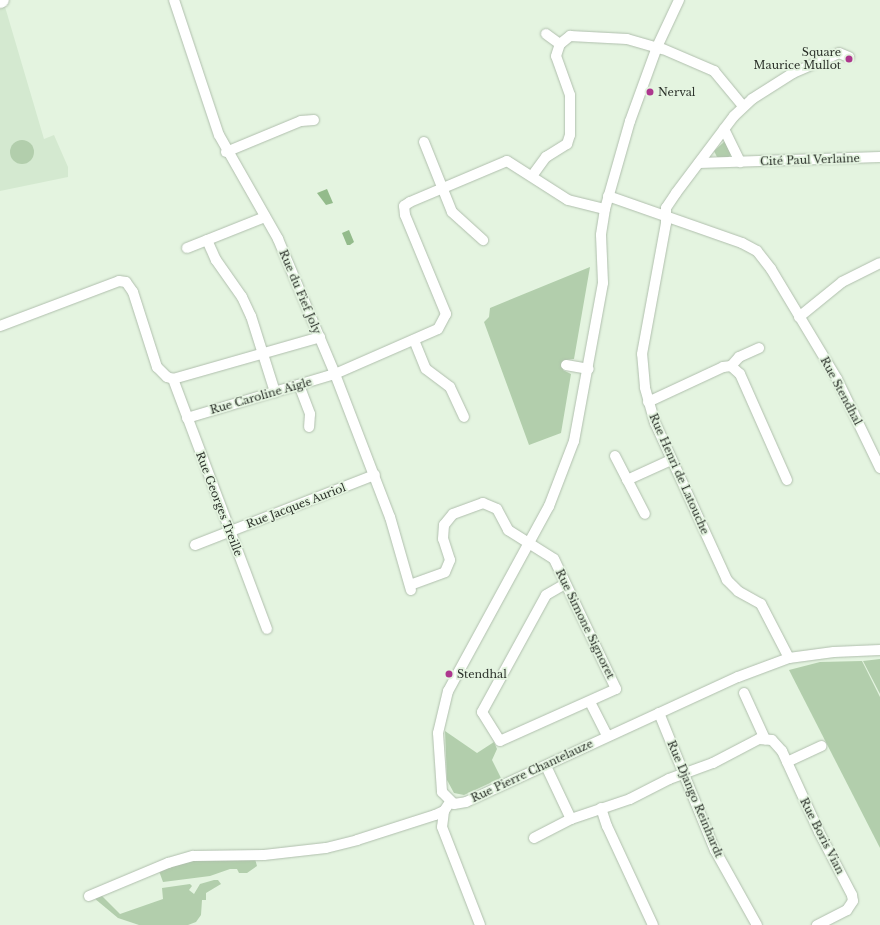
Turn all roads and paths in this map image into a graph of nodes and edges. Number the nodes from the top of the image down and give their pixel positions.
1 (174, 0) edge
2 (679, 0) edge
3 (546, 34) dead end
4 (560, 44) junction
5 (657, 47) junction
6 (849, 57) dead end
7 (743, 106) junction
8 (314, 120) dead end
9 (724, 129) junction
10 (424, 142) dead end
11 (226, 152) junction
12 (880, 158) edge
13 (740, 162) junction
14 (698, 163) junction
15 (532, 176) junction
16 (442, 187) junction
17 (608, 196) junction
18 (605, 208) junction
19 (667, 216) junction
20 (266, 217) junction
21 (207, 240) junction
22 (483, 240) dead end
23 (187, 248) dead end
24 (880, 263) edge
25 (798, 317) junction
26 (0, 326) edge
27 (320, 337) junction
28 (414, 340) junction
29 (759, 348) dead end
30 (264, 354) junction
31 (566, 365) dead end
32 (731, 366) junction
33 (588, 369) junction
34 (335, 374) junction
35 (173, 379) junction
36 (299, 385) junction
37 (275, 392) junction
38 (648, 402) junction
39 (464, 417) dead end
40 (187, 418) junction
41 (309, 427) dead end
42 (877, 453) edge
43 (615, 456) dead end
44 (671, 460) junction
45 (880, 468) edge
46 (375, 475) junction
47 (627, 480) junction
48 (787, 480) dead end
49 (645, 514) dead end
50 (229, 532) junction
51 (530, 543) junction
52 (195, 545) dead end
53 (565, 584) junction
54 (410, 588) joint
55 (267, 629) dead end
56 (880, 650) edge
57 (788, 658) junction
58 (744, 693) dead end
59 (590, 702) junction
60 (659, 713) junction
61 (607, 736) junction
62 (765, 738) junction
63 (822, 746) dead end
64 (787, 762) junction
65 (546, 766) junction
66 (683, 774) junction
67 (450, 802) junction
68 (601, 808) junction
69 (444, 811) junction
70 (571, 819) junction
71 (534, 838) dead end
72 (89, 896) dead end
73 (480, 925) edge
74 (653, 925) edge
75 (757, 925) edge
76 (817, 925) edge

1 - 11 street, Rue du Fief Joly
2 - 5 street
3 - 4 street
4 - 5 street
4 - 15 street
5 - 7 street
5 - 17 street
6 - 7 street
7 - 9 street
8 - 11 street
9 - 13 street
9 - 14 street
10 - 16 street
11 - 20 street, Rue du Fief Joly
12 - 13 street, Cité Paul Verlaine
13 - 14 street, Cité Paul Verlaine
14 - 19 street
15 - 16 street
15 - 18 street
16 - 22 street
16 - 28 street, Rue Caroline Aigle
17 - 18 street
17 - 19 street
18 - 33 street
19 - 25 street
19 - 38 street, Rue Henri de Latouche
20 - 21 street
20 - 27 street, Rue du Fief Joly
21 - 23 street
21 - 30 street
24 - 25 street
25 - 42 street, Rue Stendhal
26 - 35 street
27 - 30 street
27 - 34 street, Rue du Fief Joly
28 - 34 street, Rue Caroline Aigle
28 - 39 street
29 - 32 street
30 - 35 street
30 - 37 street
31 - 33 street
32 - 38 street
32 - 48 street
33 - 51 street
34 - 36 street, Rue Caroline Aigle
34 - 46 street, Rue du Fief Joly
35 - 40 street, Rue Georges Treille
36 - 37 street, Rue Caroline Aigle
36 - 41 street
37 - 40 street, Rue Caroline Aigle
38 - 44 street, Rue Henri de Latouche
40 - 50 street, Rue Georges Treille
42 - 45 street, Rue Stendhal
43 - 47 street
44 - 47 street
44 - 57 street, Rue Henri de Latouche
46 - 50 street, Rue Jacques Auriol
46 - 54 street, Rue du Fief Joly
47 - 49 street
50 - 52 street, Rue Jacques Auriol
50 - 55 street, Rue Georges Treille
51 - 53 street, Rue Simone Signoret
51 - 54 street, Rue Simone Signoret
51 - 67 street
53 - 59 street, Rue Simone Signoret
53 - 59 street
56 - 57 street, Rue Pierre Chantelauze
57 - 60 street, Rue Pierre Chantelauze
58 - 62 street, Rue Boris Vian
59 - 61 street
60 - 61 street, Rue Pierre Chantelauze
60 - 66 street, Rue Django Reinhardt
61 - 65 street, Rue Pierre Chantelauze
62 - 64 street, Rue Boris Vian
62 - 66 street
63 - 64 street
64 - 76 street, Rue Boris Vian
65 - 67 street, Rue Pierre Chantelauze
65 - 70 street
66 - 68 street
66 - 75 street, Rue Django Reinhardt
67 - 69 street
68 - 70 street
68 - 74 street
69 - 72 street
69 - 73 street
70 - 71 street

